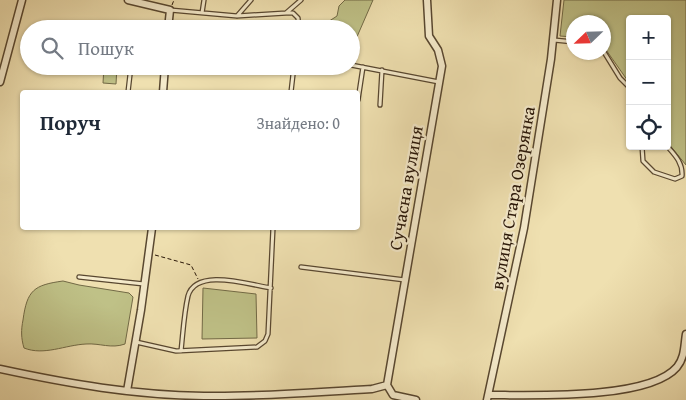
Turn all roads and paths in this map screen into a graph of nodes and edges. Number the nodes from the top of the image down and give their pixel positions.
1 (22, 0) edge
2 (128, 0) edge
3 (204, 0) edge
4 (252, 0) edge
5 (301, 0) edge
6 (427, 0) edge
7 (558, 0) edge
8 (170, 10) junction
9 (202, 13) junction
10 (286, 13) junction
11 (237, 16) junction
12 (169, 20) edge
13 (298, 20) edge
14 (553, 40) junction
15 (566, 41) edge
16 (609, 60) edge
17 (362, 66) joint
18 (382, 70) junction
19 (130, 75) edge
20 (165, 75) edge
21 (293, 75) edge
22 (0, 82) edge
23 (439, 82) junction
24 (626, 84) edge
25 (128, 90) edge
26 (164, 90) edge
27 (290, 90) edge
28 (359, 90) edge
29 (380, 105) dead end
30 (642, 150) edge
31 (671, 150) edge
32 (152, 230) edge
33 (273, 230) edge
34 (149, 253) junction
35 (301, 268) dead end
36 (79, 277) dead end
37 (405, 280) junction
38 (200, 282) junction
39 (145, 284) junction
40 (271, 288) junction
41 (686, 334) edge
42 (135, 342) junction
43 (181, 351) junction
44 (0, 369) edge
45 (387, 385) junction
46 (127, 391) junction
47 (488, 397) edge
48 (416, 400) edge

1 - 22 street
2 - 8 street
3 - 9 lane
4 - 11 lane
5 - 10 lane
6 - 23 street, Сучасна вулиця
7 - 14 street, вулиця Стара Озерянка
8 - 9 lane
8 - 12 street
9 - 11 lane
10 - 11 lane
10 - 13 lane
14 - 15 lane
14 - 47 street, вулиця Стара Озерянка
16 - 24 lane
17 - 18 lane
17 - 28 lane
18 - 23 lane
18 - 29 lane
19 - 25 lane
20 - 26 street
21 - 27 lane
23 - 37 street, Сучасна вулиця
30 - 31 lane
32 - 34 street
33 - 40 lane
34 - 38 path
34 - 39 street
35 - 37 lane
36 - 39 lane
37 - 45 street, Сучасна вулиця
38 - 40 lane
38 - 43 lane
39 - 42 street
40 - 43 lane
41 - 47 street
42 - 43 lane
42 - 46 street
44 - 46 street
45 - 46 street
45 - 48 street

